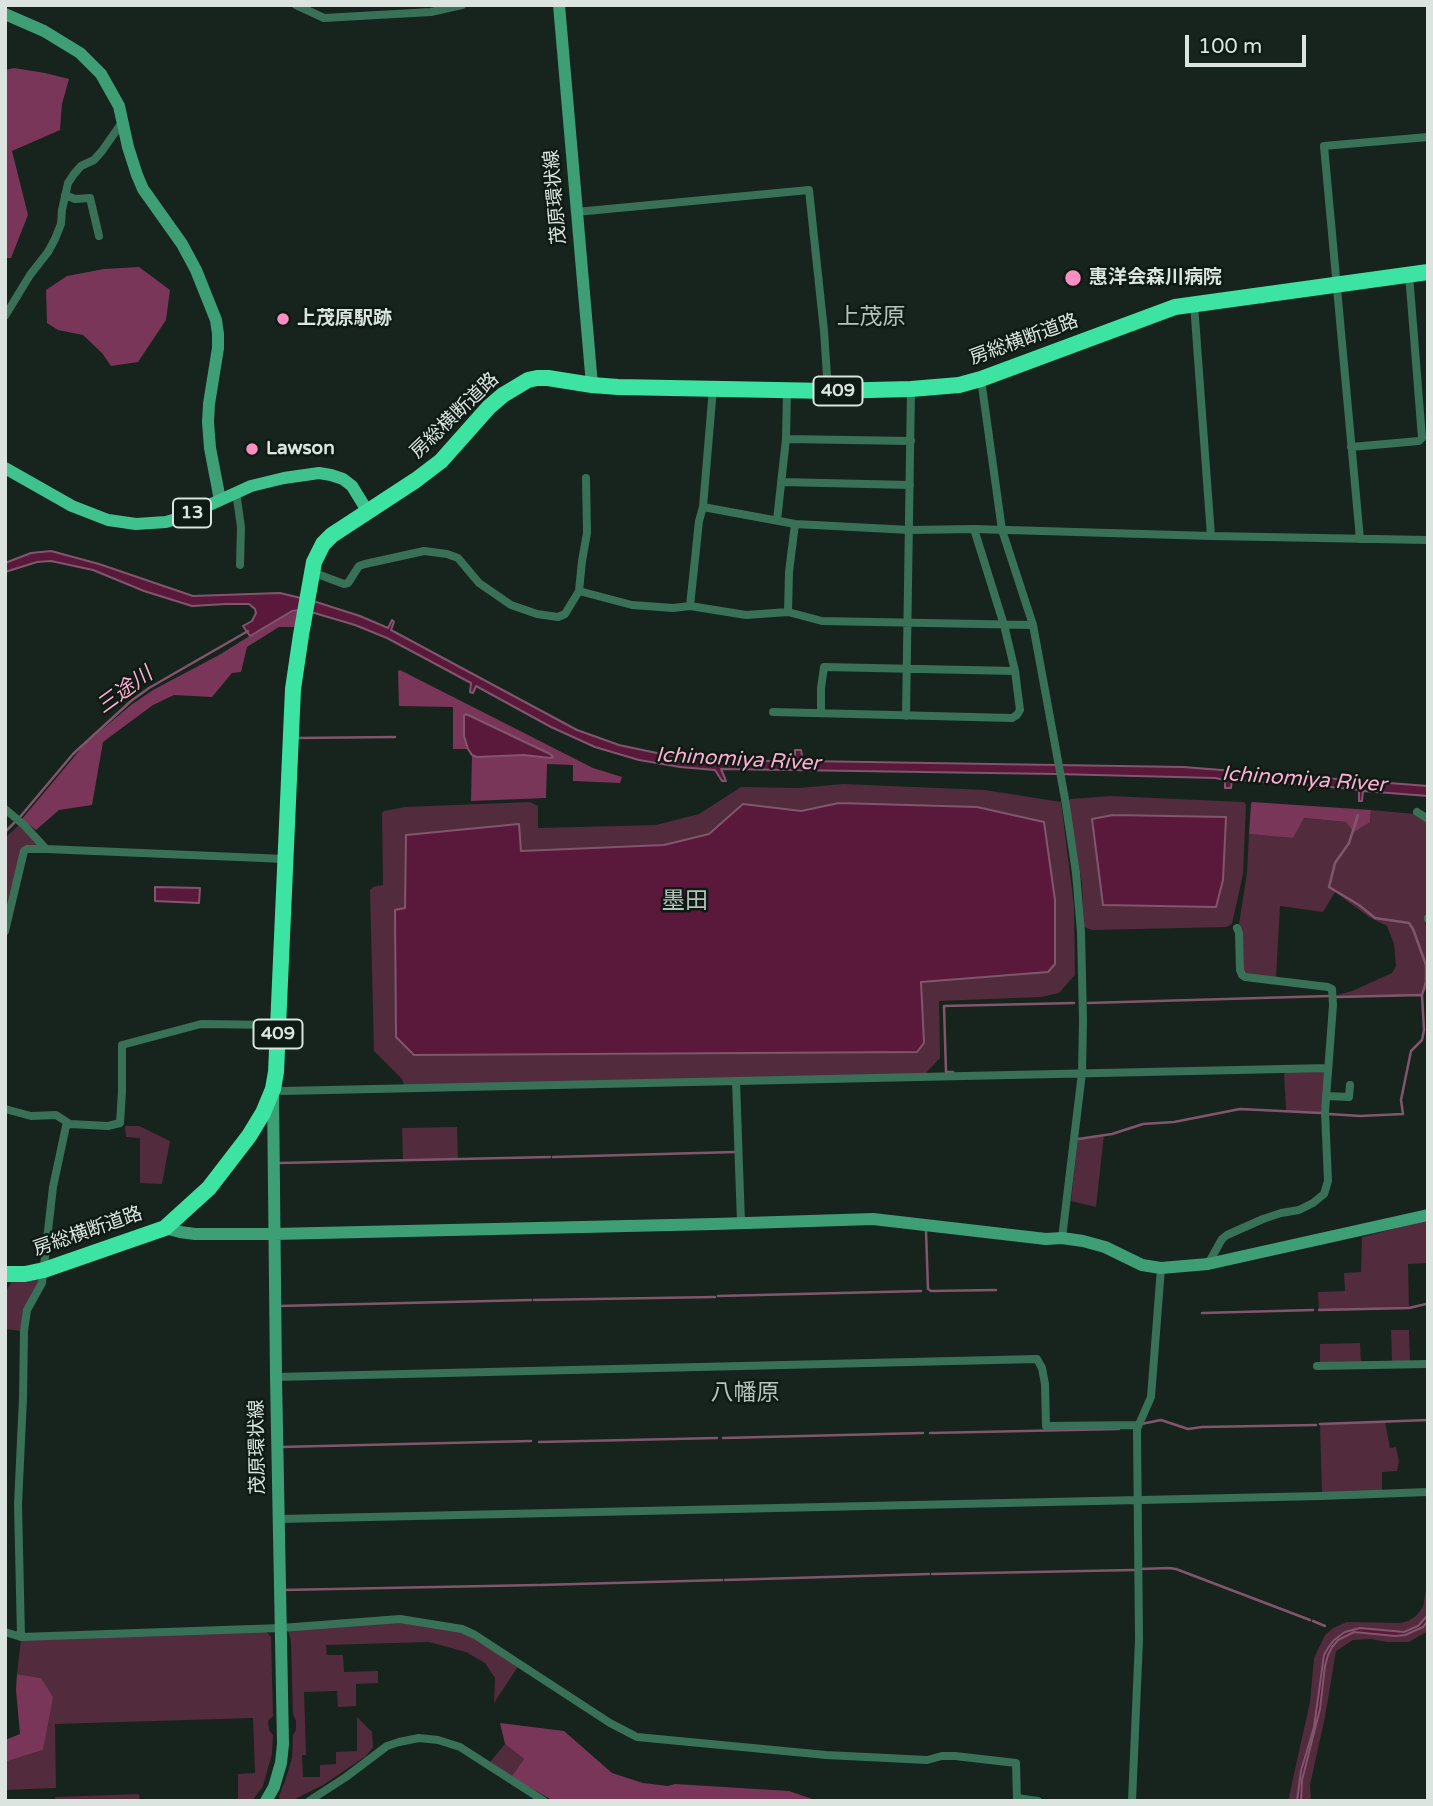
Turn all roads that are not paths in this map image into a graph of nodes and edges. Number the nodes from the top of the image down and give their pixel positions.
1 (296, 5) edge
2 (462, 5) edge
3 (559, 5) edge
4 (5, 14) edge
5 (123, 121) junction
6 (1428, 137) edge
7 (65, 195) junction
8 (576, 212) junction
9 (99, 236) dead end
10 (1428, 272) edge
11 (1409, 274) junction
12 (1337, 285) junction
13 (1194, 304) junction
14 (5, 316) edge
15 (981, 379) junction
16 (592, 385) junction
17 (713, 388) junction
18 (911, 389) junction
19 (788, 390) junction
20 (828, 391) junction
21 (786, 439) junction
22 (911, 441) junction
23 (1425, 443) edge
24 (1351, 447) junction
25 (5, 468) edge
26 (586, 478) dead end
27 (781, 482) junction
28 (910, 485) junction
29 (236, 492) junction
30 (220, 500) junction
31 (703, 508) junction
32 (368, 512) junction
33 (777, 520) junction
34 (795, 524) junction
35 (974, 529) junction
36 (910, 530) junction
37 (1002, 530) junction
38 (1211, 536) junction
39 (1360, 539) junction
40 (1428, 540) edge
41 (240, 565) dead end
42 (312, 572) junction
43 (579, 591) junction
44 (690, 606) junction
45 (788, 612) junction
46 (908, 622) junction
47 (1004, 625) junction
48 (1033, 625) junction
49 (907, 669) junction
50 (1016, 671) junction
51 (773, 712) dead end
52 (821, 713) junction
53 (906, 716) junction
54 (6, 810) edge
55 (1417, 813) dead end
56 (1428, 819) edge
57 (46, 849) junction
58 (285, 859) junction
59 (1237, 928) dead end
60 (5, 931) edge
61 (279, 1024) junction
62 (1328, 1068) junction
63 (1082, 1073) junction
64 (736, 1081) junction
65 (1350, 1085) dead end
66 (273, 1089) junction
67 (1326, 1097) junction
68 (5, 1109) edge
69 (70, 1124) junction
70 (1428, 1215) edge
71 (741, 1223) junction
72 (165, 1227) junction
73 (274, 1234) junction
74 (1062, 1238) junction
75 (1208, 1264) junction
76 (1161, 1268) junction
77 (44, 1270) junction
78 (5, 1274) edge
79 (1428, 1364) edge
80 (1317, 1366) dead end
81 (276, 1377) junction
82 (1138, 1424) junction
83 (1428, 1492) edge
84 (1136, 1499) junction
85 (279, 1519) junction
86 (281, 1628) junction
87 (5, 1632) edge
88 (21, 1637) junction
89 (1017, 1799) edge
90 (266, 1801) edge
91 (309, 1801) edge
92 (544, 1801) edge
93 (1038, 1801) edge
94 (1132, 1801) edge

1 - 2 street
3 - 8 street, 茂原環状線
4 - 5 street
5 - 7 street
5 - 30 street
6 - 12 street
7 - 9 street
7 - 14 street
8 - 16 street, 茂原環状線
8 - 20 street
10 - 11 highway, 房総横断道路 / 409
11 - 12 highway, 房総横断道路 / 409
11 - 23 street
12 - 13 highway, 房総横断道路 / 409
12 - 24 street
13 - 15 highway, 房総横断道路 / 409
13 - 38 street
15 - 18 highway, 房総横断道路 / 409
15 - 37 street
16 - 17 highway, 房総横断道路 / 409
16 - 32 highway, 房総横断道路 / 409
17 - 19 highway, 房総横断道路 / 409
17 - 31 street
18 - 20 highway, 房総横断道路 / 409
18 - 22 street
19 - 20 highway, 房総横断道路 / 409
19 - 21 street
21 - 22 street
21 - 27 street
22 - 28 street
23 - 24 street
24 - 39 street
25 - 30 main road, 13
26 - 43 street
27 - 28 street
27 - 33 street
28 - 36 street
29 - 30 main road, 13
29 - 32 main road, 13
29 - 41 street
31 - 33 street
31 - 44 street
32 - 42 highway, 房総横断道路 / 409
33 - 34 street
34 - 36 street
34 - 45 street
35 - 36 street
35 - 37 street
35 - 47 street
36 - 46 street
37 - 38 street
37 - 48 street
38 - 39 street
39 - 40 street
42 - 43 street
42 - 58 highway, 房総横断道路 / 409
43 - 44 street
44 - 45 street
45 - 46 street
46 - 47 street
46 - 49 street
47 - 48 street
47 - 50 street
48 - 63 street
49 - 50 street
49 - 52 street
49 - 53 street
50 - 53 street
51 - 52 street
52 - 53 street
54 - 57 street
55 - 56 street
57 - 58 street
57 - 60 street
58 - 61 highway, 房総横断道路 / 409
59 - 62 street
61 - 66 highway, 房総横断道路 / 409
61 - 69 street
62 - 63 street
62 - 67 street
63 - 64 street
63 - 74 street
64 - 66 street
64 - 71 street
65 - 67 street
66 - 72 highway, 房総横断道路 / 409
66 - 73 street, 茂原環状線
67 - 75 street
68 - 69 street
69 - 77 street
70 - 75 street
71 - 73 street
71 - 74 street
72 - 73 street
72 - 77 highway, 房総横断道路 / 409
73 - 81 street, 茂原環状線
74 - 76 street
75 - 76 street
76 - 82 street
77 - 78 highway, 房総横断道路 / 409
77 - 88 street
79 - 80 street
81 - 82 street
81 - 85 street, 茂原環状線
82 - 84 street
83 - 84 street
84 - 85 street
84 - 94 street
85 - 86 street, 茂原環状線
86 - 88 street
86 - 89 street
86 - 90 street, 茂原環状線
87 - 88 street
89 - 93 street
91 - 92 street

